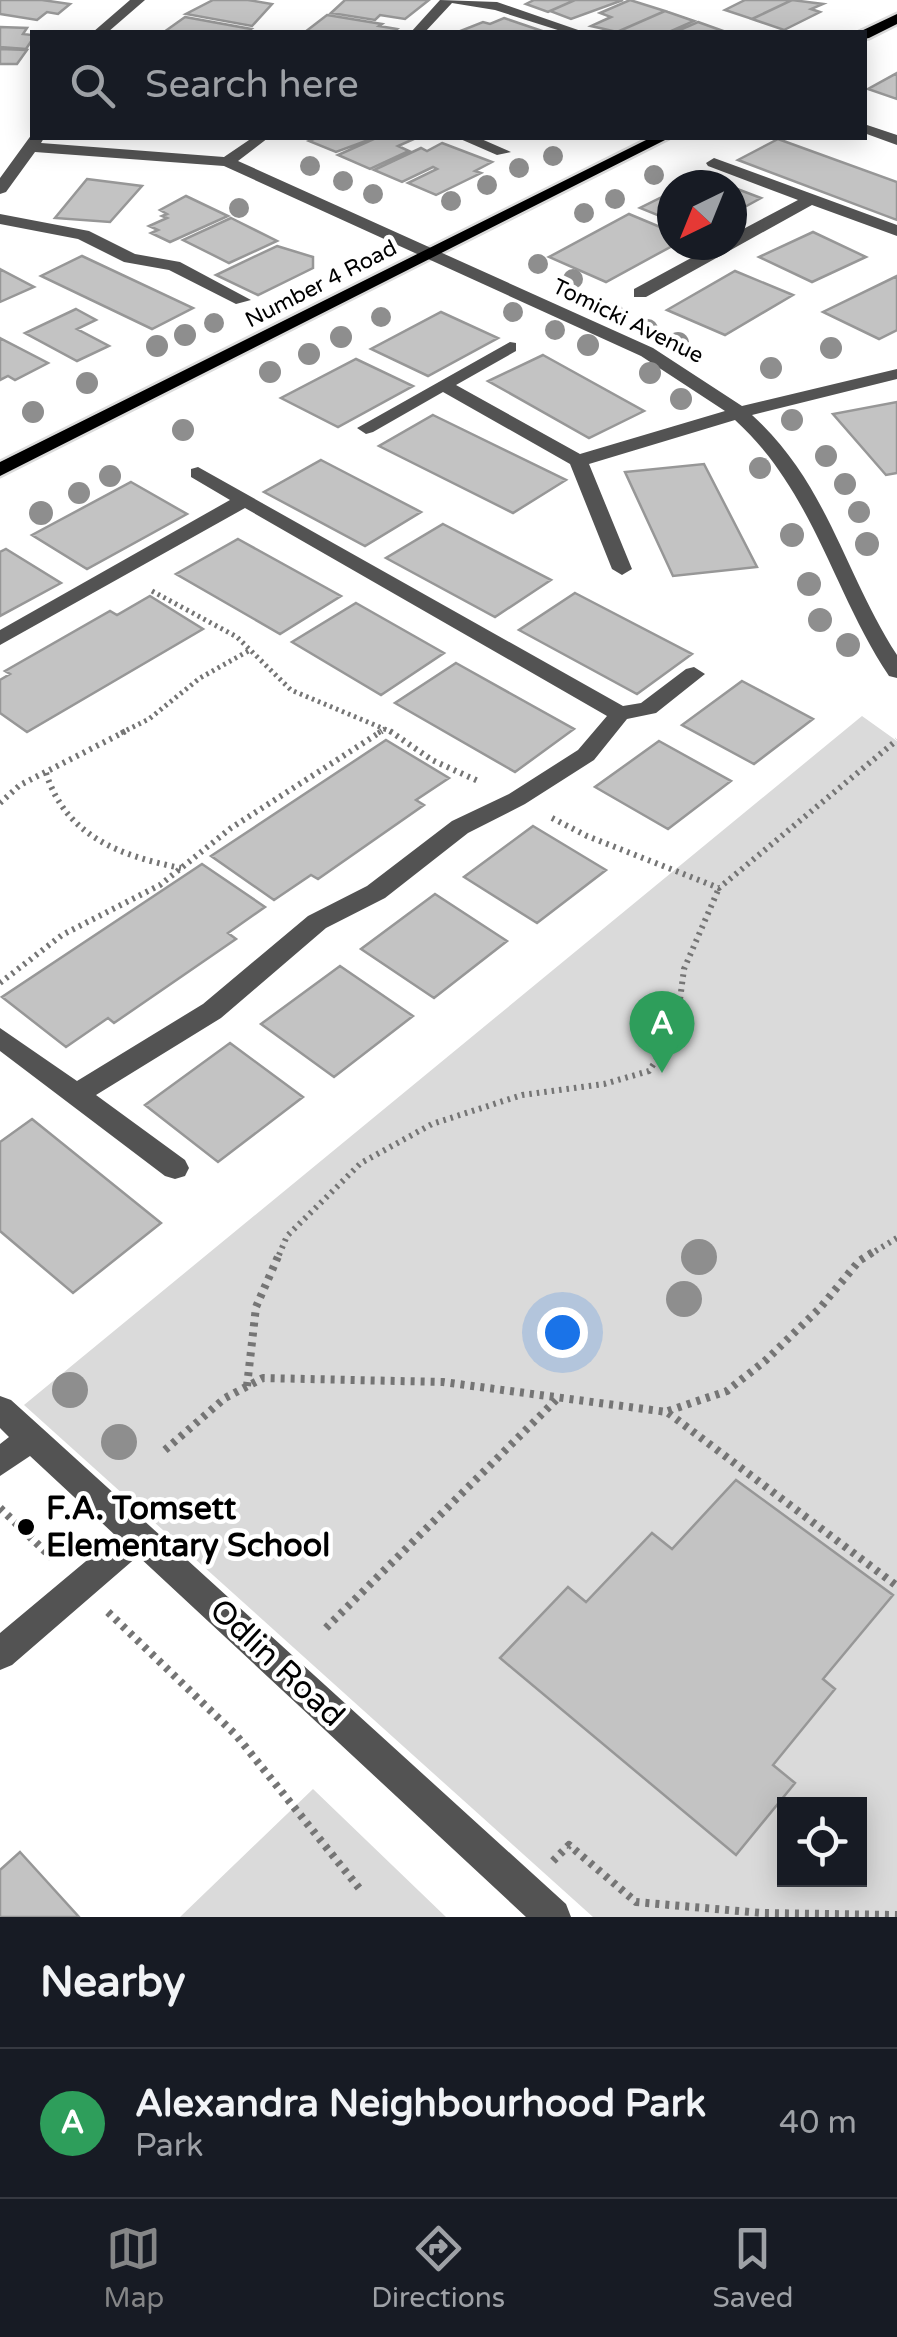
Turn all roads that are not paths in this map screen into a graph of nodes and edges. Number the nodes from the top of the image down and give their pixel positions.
1 (138, 0) edge
2 (451, 0) edge
3 (897, 18) edge
4 (102, 30) edge
5 (420, 30) edge
6 (571, 30) edge
7 (867, 33) edge
8 (867, 129) edge
9 (257, 140) edge
10 (471, 140) edge
11 (657, 140) edge
12 (897, 140) edge
13 (35, 142) edge
14 (503, 152) dead end
15 (227, 162) junction
16 (714, 162) dead end
17 (0, 189) edge
18 (811, 199) junction
19 (0, 219) edge
20 (897, 231) edge
21 (747, 235) edge
22 (430, 254) junction
23 (701, 260) edge
24 (640, 293) dead end
25 (242, 300) dead end
26 (510, 347) dead end
27 (897, 374) edge
28 (444, 385) junction
29 (741, 412) junction
30 (366, 428) dead end
31 (578, 461) junction
32 (0, 470) edge
33 (198, 473) dead end
34 (244, 500) junction
35 (622, 569) dead end
36 (0, 639) edge
37 (897, 671) edge
38 (694, 674) dead end
39 (620, 714) junction
40 (0, 1038) edge
41 (78, 1094) junction
42 (175, 1168) dead end
43 (0, 1408) edge
44 (31, 1438) junction
45 (0, 1464) edge
46 (139, 1536) junction
47 (0, 1654) edge
48 (553, 1917) edge

1 - 4 street
2 - 5 street
2 - 6 street
3 - 7 main road
8 - 12 street
9 - 15 street
10 - 14 street
11 - 22 main road, Number 4 Road
13 - 15 street, Tomicki Avenue
13 - 17 street
15 - 22 street, Tomicki Avenue
16 - 18 street
18 - 20 street
18 - 21 street
19 - 25 street
22 - 29 street, Tomicki Avenue
22 - 32 main road, Number 4 Road
23 - 24 street
26 - 28 street
27 - 29 street
28 - 30 street
28 - 31 street
29 - 31 street
29 - 37 street, Tomicki Avenue
31 - 35 street
33 - 34 street
34 - 36 street
34 - 39 street
38 - 39 street
39 - 41 street
40 - 41 street
41 - 42 street
43 - 44 street, Odlin Road
44 - 45 street
44 - 46 street, Odlin Road
46 - 47 street
46 - 48 street, Odlin Road

